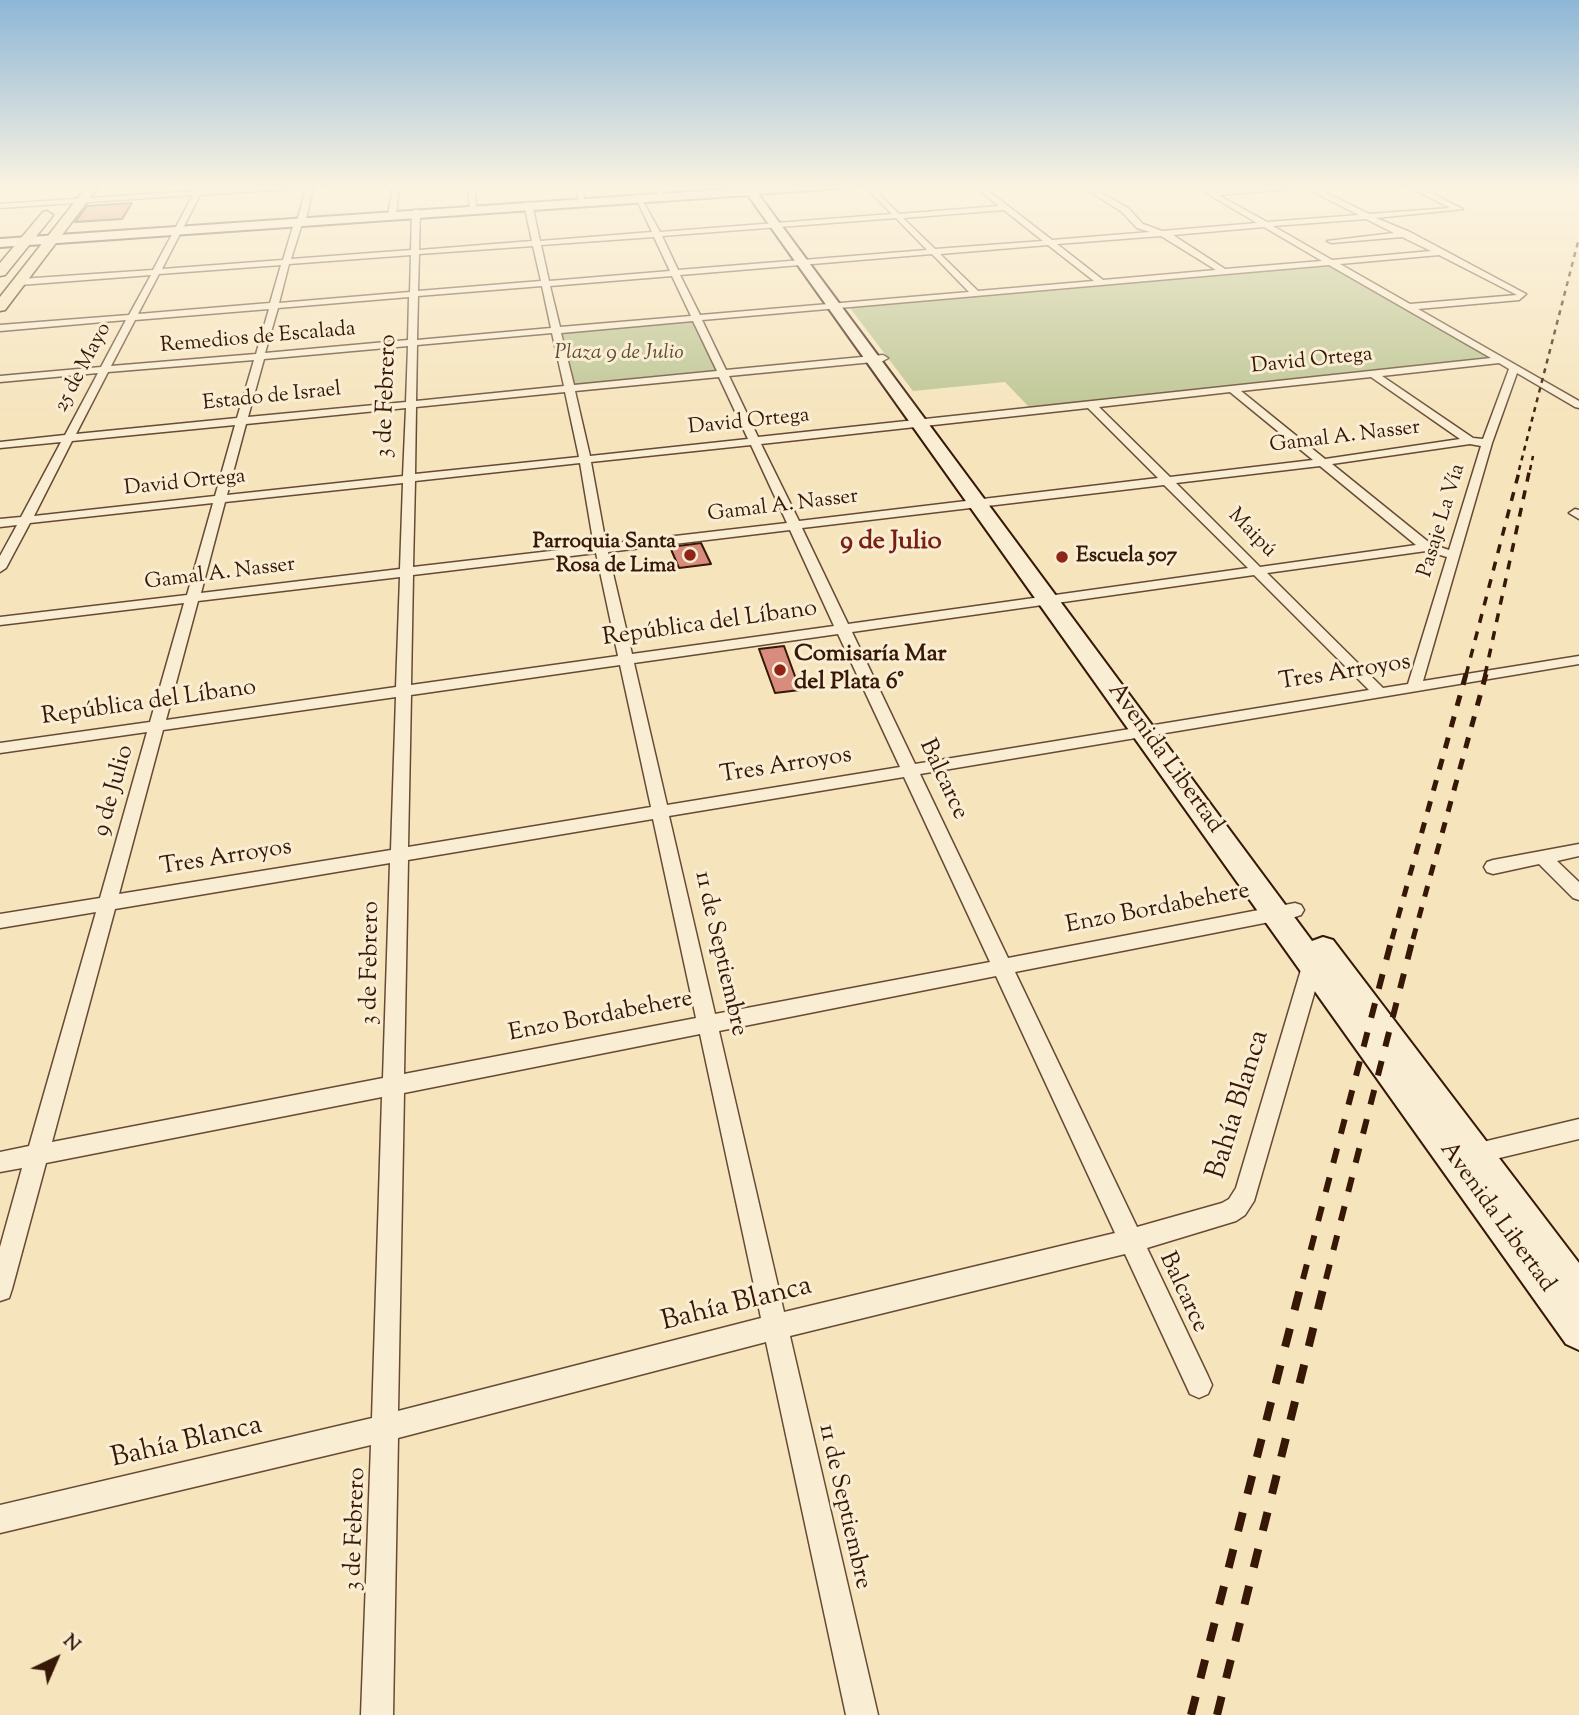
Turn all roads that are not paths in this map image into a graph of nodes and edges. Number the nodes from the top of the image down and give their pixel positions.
1 (19, 265) edge
2 (28, 265) edge
3 (160, 265) edge
4 (247, 265) edge
5 (285, 265) edge
6 (416, 265) edge
7 (541, 265) edge
8 (673, 265) edge
9 (771, 265) edge
10 (809, 265) edge
11 (947, 265) edge
12 (1079, 265) edge
13 (1213, 265) edge
14 (1298, 265) edge
15 (1335, 265) edge
16 (1464, 265) edge
17 (156, 272) junction
18 (1224, 272) junction
19 (677, 273) junction
20 (20, 282) junction
21 (1101, 282) junction
22 (545, 284) junction
23 (0, 289) edge
24 (975, 293) junction
25 (415, 295) junction
26 (839, 305) junction
27 (274, 306) junction
28 (0, 307) edge
29 (1407, 307) junction
30 (132, 317) junction
31 (698, 318) junction
32 (0, 328) edge
33 (555, 330) junction
34 (413, 343) junction
35 (260, 356) junction
36 (878, 359) junction
37 (1501, 360) junction
38 (1514, 368) junction
39 (104, 370) junction
40 (724, 373) junction
41 (1374, 375) junction
42 (0, 379) edge
43 (570, 388) junction
44 (1233, 390) junction
45 (412, 404) junction
46 (1091, 405) junction
47 (1579, 405) edge
48 (242, 420) junction
49 (925, 423) junction
50 (68, 438) junction
51 (756, 441) junction
52 (1470, 441) junction
53 (1486, 443) junction
54 (0, 445) edge
55 (585, 459) junction
56 (1324, 462) junction
57 (410, 479) junction
58 (1166, 479) junction
59 (220, 499) junction
60 (984, 502) junction
61 (25, 520) junction
62 (0, 523) edge
63 (795, 525) junction
64 (1427, 547) junction
65 (601, 549) junction
66 (1453, 555) junction
67 (0, 568) edge
68 (407, 572) junction
69 (1256, 572) junction
70 (193, 598) junction
71 (1056, 599) junction
72 (0, 621) edge
73 (844, 629) junction
74 (626, 660) junction
75 (1578, 661) edge
76 (1414, 688) junction
77 (404, 691) junction
78 (1380, 693) junction
79 (157, 726) junction
80 (1152, 731) junction
81 (0, 748) edge
82 (911, 771) junction
83 (660, 812) junction
84 (1579, 850) edge
85 (400, 855) junction
86 (1543, 857) junction
87 (1493, 867) dead end
88 (1579, 892) edge
89 (107, 904) junction
90 (1286, 912) junction
91 (0, 921) edge
92 (1313, 963) junction
93 (1003, 967) junction
94 (708, 1024) junction
95 (394, 1085) junction
96 (1579, 1129) edge
97 (37, 1154) junction
98 (1464, 1157) junction
99 (0, 1162) edge
100 (1130, 1241) junction
101 (0, 1289) edge
102 (1579, 1293) edge
103 (775, 1327) junction
104 (1579, 1331) edge
105 (1199, 1385) dead end
106 (384, 1428) junction
107 (0, 1518) edge
108 (377, 1715) edge
109 (862, 1715) edge

1 - 23 highway
2 - 20 highway
3 - 17 street, 25 de Mayo
4 - 17 street
5 - 27 street, 9 de Julio
6 - 25 street, 3 de Febrero
7 - 22 street, 11 de Septiembre
8 - 19 street, Balcarce
9 - 19 street
10 - 26 main road, Avenida Libertad
11 - 24 street
12 - 21 street
13 - 18 street
14 - 18 street, Remedios de Escalada
15 - 29 street
16 - 29 street
17 - 20 street
17 - 30 street, 25 de Mayo
18 - 21 street, Remedios de Escalada
19 - 22 street
19 - 31 street, Balcarce
20 - 28 highway
21 - 24 street, Remedios de Escalada
22 - 25 street
22 - 33 street, 11 de Septiembre
24 - 26 street, Remedios de Escalada
25 - 27 street
25 - 34 street, 3 de Febrero
26 - 31 street, Remedios de Escalada
26 - 36 main road, Avenida Libertad
27 - 30 street
27 - 35 street, 9 de Julio
29 - 37 street
30 - 32 street
30 - 39 street, 25 de Mayo
31 - 33 street, Remedios de Escalada
31 - 40 street, Balcarce
33 - 34 street, Remedios de Escalada
33 - 43 street, 11 de Septiembre
34 - 35 street, Remedios de Escalada
34 - 45 street, 3 de Febrero
35 - 39 street, Remedios de Escalada
35 - 48 street, 9 de Julio
36 - 40 street, Estado de Israel
36 - 49 main road, Avenida Libertad
37 - 38 street
37 - 41 street, David Ortega
38 - 47 street
38 - 53 street, Pasaje La Vía
39 - 42 street, Remedios de Escalada
39 - 50 street, 25 de Mayo
40 - 43 street, Estado de Israel
40 - 51 street, Balcarce
41 - 44 street, David Ortega
41 - 52 street
43 - 45 street, Estado de Israel
43 - 55 street, 11 de Septiembre
44 - 46 street, David Ortega
44 - 56 street
45 - 48 street, Estado de Israel
45 - 57 street, 3 de Febrero
46 - 49 street, David Ortega
46 - 58 street, Maipú
48 - 50 street, Estado de Israel
48 - 59 street, 9 de Julio
49 - 51 street, David Ortega
49 - 60 main road, Avenida Libertad
50 - 54 street, Estado de Israel
50 - 61 street, 25 de Mayo
51 - 55 street, David Ortega
51 - 63 street, Balcarce
52 - 53 street, Gamal A. Nasser
52 - 56 street, Gamal A. Nasser
53 - 66 street, Pasaje La Vía
55 - 57 street, David Ortega
55 - 65 street, 11 de Septiembre
56 - 58 street, Gamal A. Nasser
56 - 64 street
57 - 59 street, David Ortega
57 - 68 street, 3 de Febrero
58 - 60 street, Gamal A. Nasser
58 - 69 street, Maipú
59 - 61 street, David Ortega
59 - 70 street, 9 de Julio
60 - 63 street, Gamal A. Nasser
60 - 71 main road, Avenida Libertad
61 - 62 street, David Ortega
61 - 67 street, 25 de Mayo
63 - 65 street, Gamal A. Nasser
63 - 73 street, Balcarce
64 - 66 street
64 - 69 street, República del Líbano
65 - 68 street, Gamal A. Nasser
65 - 74 street, 11 de Septiembre
66 - 76 street, Pasaje La Vía
68 - 70 street, Gamal A. Nasser
68 - 77 street, 3 de Febrero
69 - 71 street, República del Líbano
69 - 78 street, Maipú
70 - 72 street, Gamal A. Nasser
70 - 79 street, 9 de Julio
71 - 73 street, República del Líbano
71 - 80 main road, Avenida Libertad
73 - 74 street, República del Líbano
73 - 82 street, Balcarce
74 - 77 street, República del Líbano
74 - 83 street, 11 de Septiembre
75 - 76 street, Tres Arroyos
76 - 78 street, Tres Arroyos
77 - 79 street, República del Líbano
77 - 85 street, 3 de Febrero
78 - 80 street, Tres Arroyos
79 - 81 street, República del Líbano
79 - 89 street, 9 de Julio
80 - 82 street, Tres Arroyos
80 - 90 main road, Avenida Libertad
82 - 83 street, Tres Arroyos
82 - 93 street, Balcarce
83 - 85 street, Tres Arroyos
83 - 94 street, 11 de Septiembre
84 - 86 street
85 - 89 street, Tres Arroyos
85 - 95 street, 3 de Febrero
86 - 87 street
86 - 88 street
89 - 91 street, Tres Arroyos
89 - 97 street, 9 de Julio
90 - 92 main road, Avenida Libertad
90 - 93 street, Enzo Bordabehere
90 - 98 main road, Avenida Libertad
92 - 98 main road, Avenida Libertad
92 - 100 street, Bahía Blanca
93 - 94 street, Enzo Bordabehere
93 - 100 street, Balcarce
94 - 95 street, Enzo Bordabehere
94 - 103 street, 11 de Septiembre
95 - 97 street, Enzo Bordabehere
95 - 106 street, 3 de Febrero
96 - 98 street
97 - 99 street, Enzo Bordabehere
97 - 101 street, 9 de Julio
98 - 102 main road, Avenida Libertad
98 - 104 main road, Avenida Libertad
100 - 103 street, Bahía Blanca
100 - 105 street, Balcarce
103 - 106 street, Bahía Blanca
103 - 109 street, 11 de Septiembre
106 - 107 street, Bahía Blanca
106 - 108 street, 3 de Febrero

